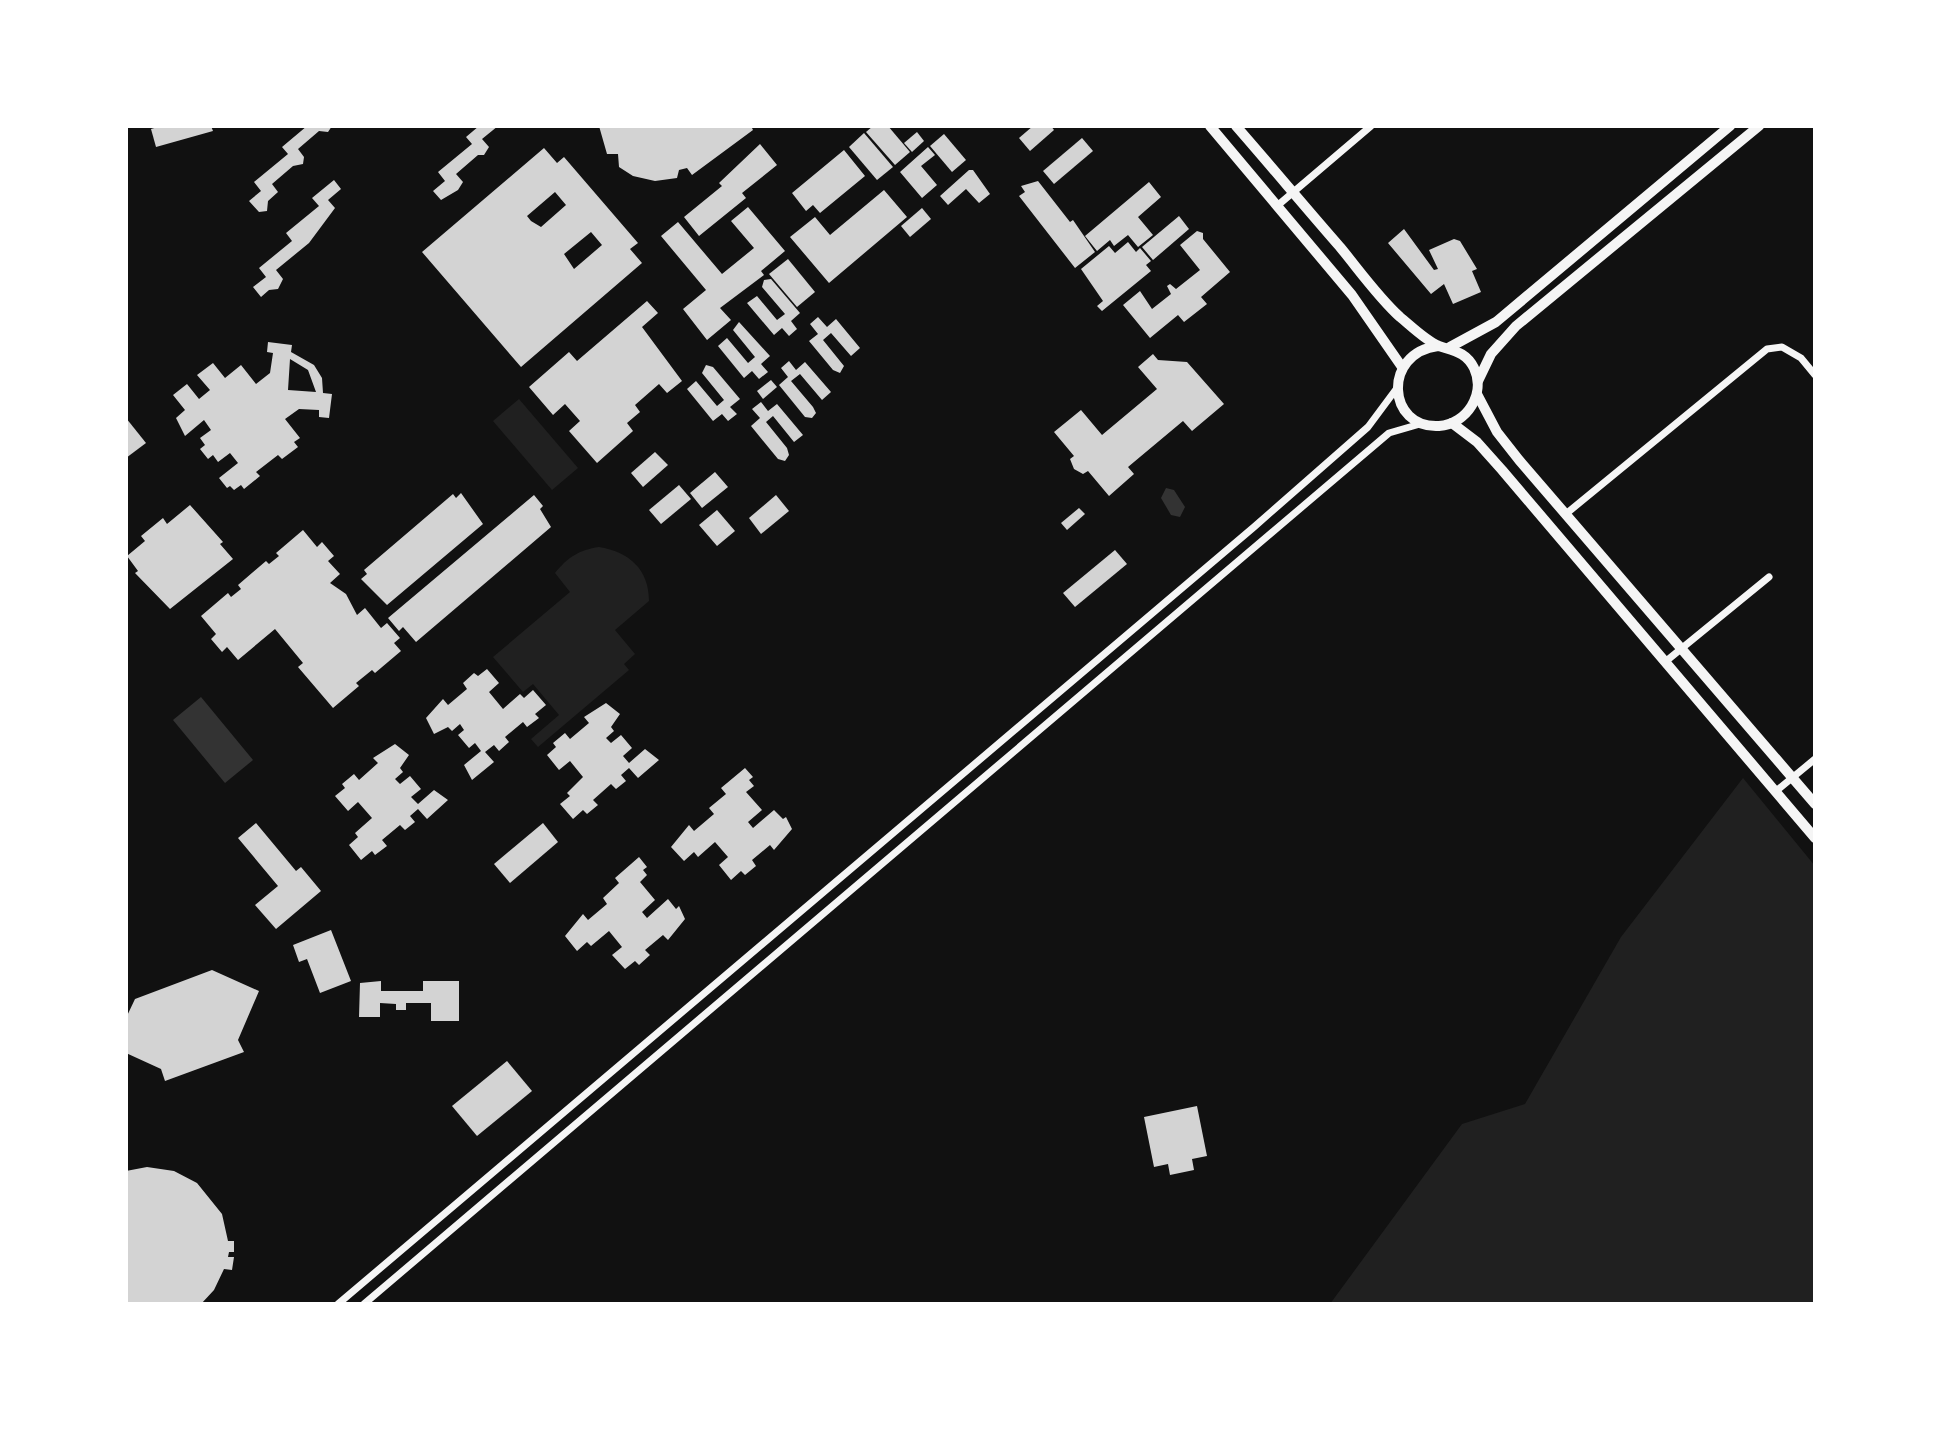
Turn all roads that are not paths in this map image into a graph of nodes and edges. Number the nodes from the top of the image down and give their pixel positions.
1 (1210, 126) edge
2 (1236, 126) edge
3 (1371, 126) edge
4 (1730, 126) edge
5 (1759, 126) edge
6 (1293, 193) junction
7 (1277, 206) junction
8 (1444, 346) junction
9 (1402, 367) junction
10 (1815, 375) edge
11 (1478, 381) junction
12 (1397, 387) junction
13 (1477, 394) junction
14 (1422, 423) junction
15 (1452, 423) junction
16 (1567, 513) junction
17 (1769, 577) dead end
18 (1681, 648) junction
19 (1665, 662) junction
20 (1815, 759) edge
21 (1792, 778) junction
22 (1775, 792) junction
23 (1815, 804) edge
24 (1815, 838) edge
25 (573, 1101) junction
26 (583, 1114) junction
27 (415, 1238) junction
28 (427, 1252) junction
29 (338, 1304) edge
30 (364, 1304) edge

1 - 7 main road
2 - 6 main road
3 - 6 street
4 - 8 main road
5 - 11 main road
6 - 7 street
6 - 8 main road
7 - 9 main road
8 - 9 main road
8 - 11 main road
9 - 12 main road
10 - 16 street
11 - 13 main road
12 - 14 main road
12 - 25 street
13 - 15 main road
13 - 16 main road
14 - 15 main road
14 - 26 street
15 - 19 main road
16 - 18 main road
17 - 18 street
18 - 19 street
18 - 21 main road
19 - 22 main road
20 - 21 street
21 - 22 street
21 - 23 main road
22 - 24 main road
25 - 26 street
25 - 27 street
26 - 28 street
27 - 28 street
27 - 29 street
28 - 30 street

